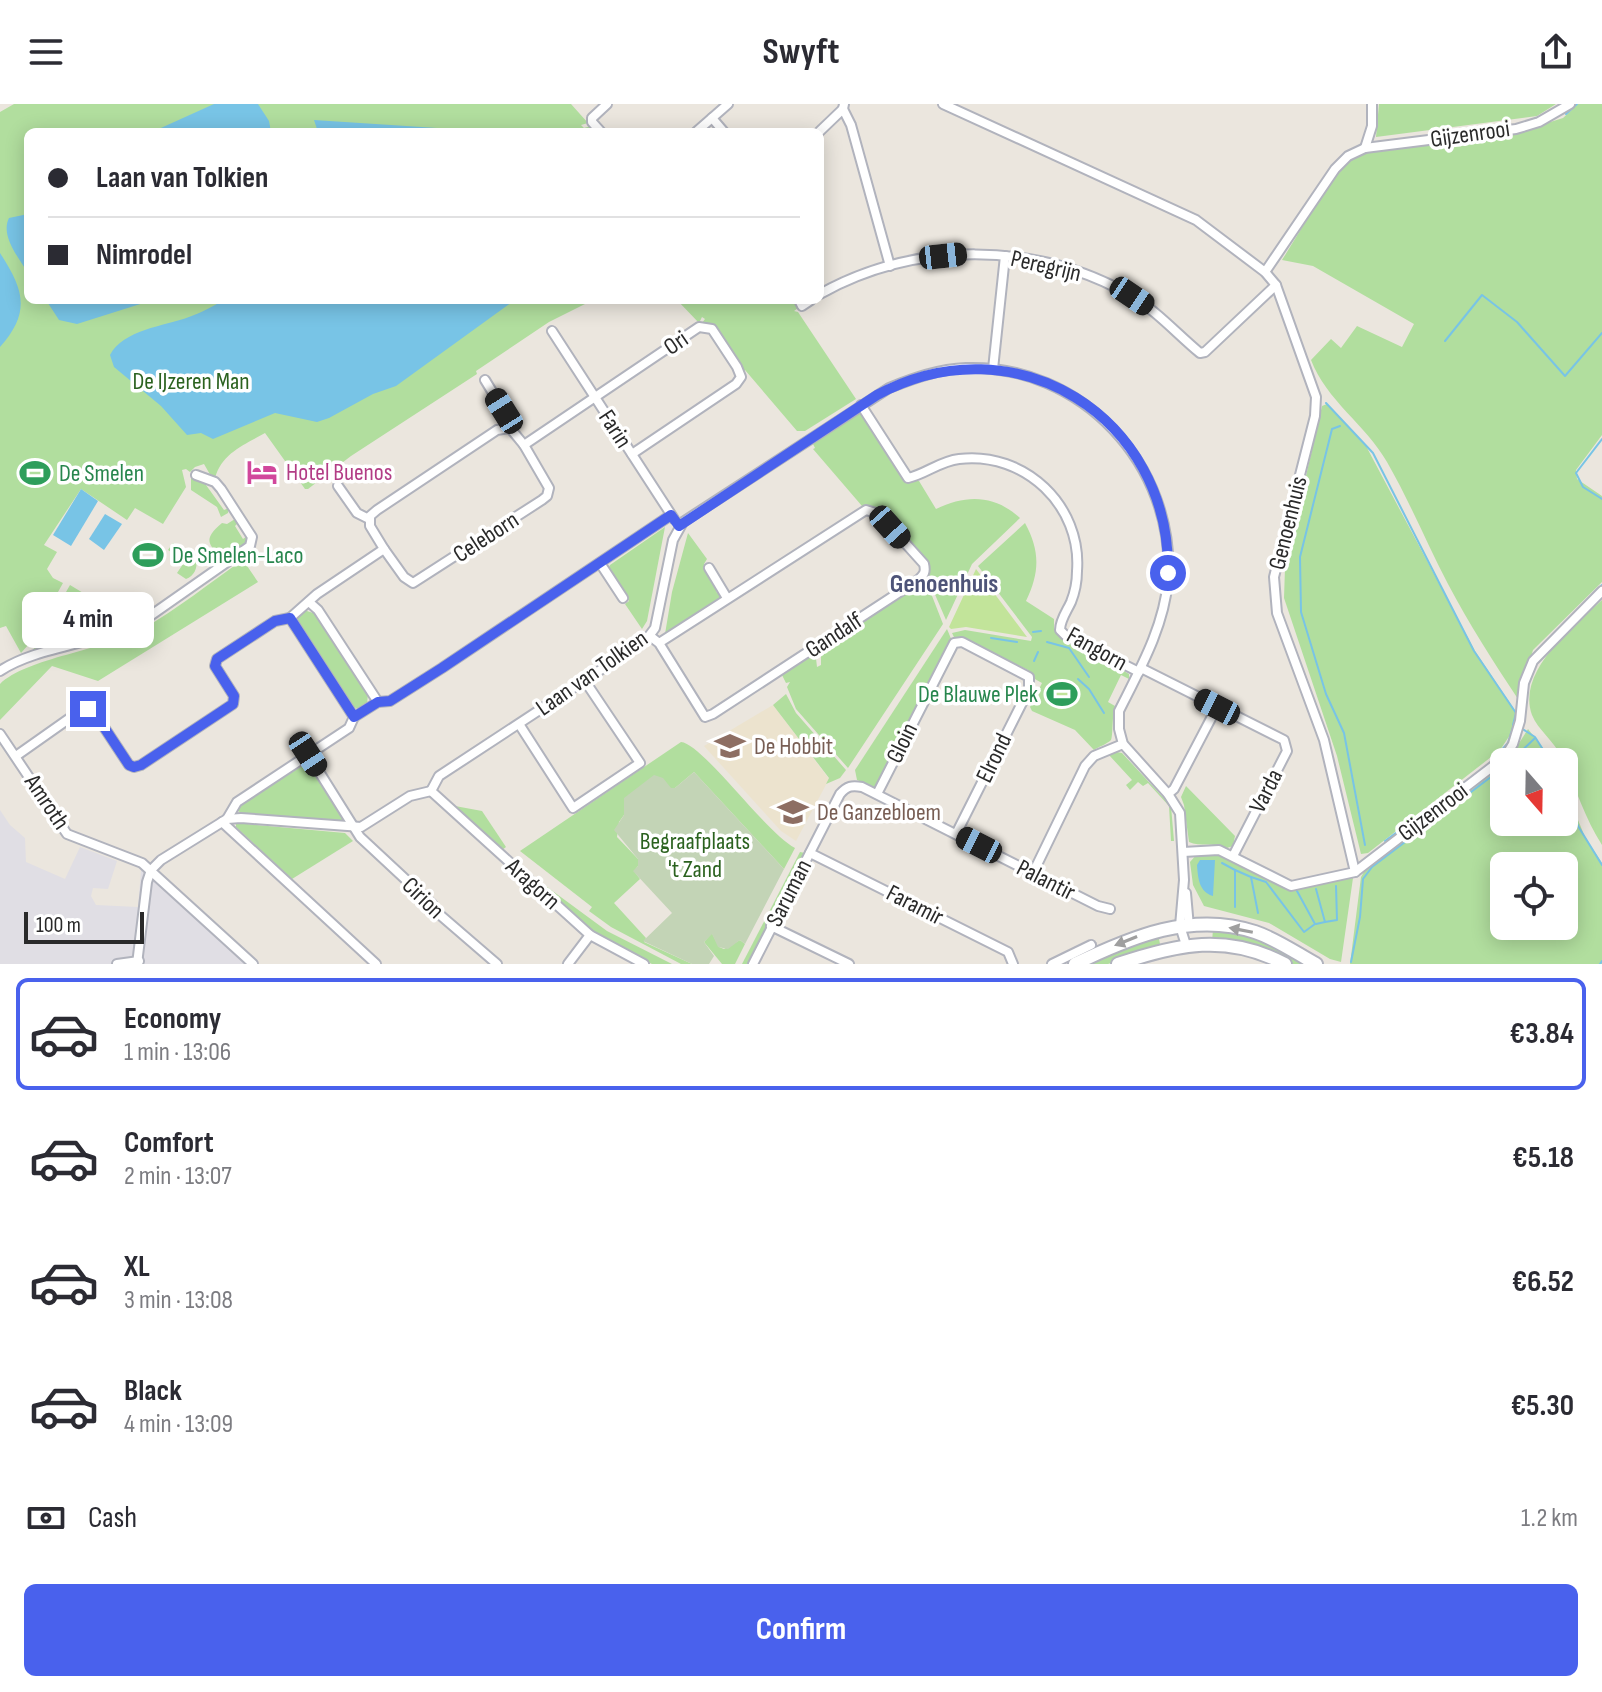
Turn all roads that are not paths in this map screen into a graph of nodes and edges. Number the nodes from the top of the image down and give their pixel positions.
1 (607, 104) edge
2 (728, 104) edge
3 (943, 104) edge
4 (1372, 104) edge
5 (1570, 104) edge
6 (844, 106) edge
7 (712, 118) junction
8 (597, 128) edge
9 (701, 128) edge
10 (721, 128) edge
11 (823, 128) edge
12 (1365, 148) junction
13 (1005, 256) junction
14 (890, 266) junction
15 (1265, 272) junction
16 (1276, 285) junction
17 (824, 292) edge
18 (552, 331) dead end
19 (993, 369) junction
20 (485, 380) dead end
21 (595, 398) junction
22 (861, 405) junction
23 (508, 427) junction
24 (524, 445) junction
25 (632, 454) junction
26 (196, 475) dead end
27 (338, 486) dead end
28 (671, 515) junction
29 (369, 519) junction
30 (679, 526) junction
31 (384, 549) junction
32 (600, 563) junction
33 (709, 568) dead end
34 (1602, 591) edge
35 (623, 598) dead end
36 (727, 598) junction
37 (309, 602) junction
38 (290, 618) junction
39 (650, 636) junction
40 (659, 643) junction
41 (991, 656) joint
42 (1140, 670) junction
43 (0, 671) edge
44 (585, 681) junction
45 (378, 702) junction
46 (1217, 707) junction
47 (354, 717) junction
48 (519, 724) junction
49 (0, 734) edge
50 (1123, 744) junction
51 (308, 754) junction
52 (16, 756) junction
53 (854, 785) joint
54 (431, 791) junction
55 (877, 794) junction
56 (1168, 794) junction
57 (224, 820) junction
58 (353, 828) junction
59 (956, 834) junction
60 (1183, 852) junction
61 (810, 853) junction
62 (1233, 856) junction
63 (151, 870) junction
64 (1355, 872) junction
65 (1033, 873) junction
66 (1110, 909) dead end
67 (771, 926) junction
68 (1185, 926) junction
69 (590, 935) junction
70 (1091, 945) dead end
71 (1186, 945) junction
72 (138, 963) edge
73 (117, 964) edge
74 (253, 964) edge
75 (376, 964) edge
76 (497, 964) edge
77 (568, 964) edge
78 (644, 964) edge
79 (753, 964) edge
80 (849, 964) edge
81 (1013, 964) edge
82 (1052, 964) edge
83 (1075, 964) edge
84 (1118, 964) edge
85 (1285, 964) edge
86 (1316, 964) edge

1 - 8 street
2 - 7 street
3 - 15 street, Genoenhuis
4 - 12 street
5 - 12 street, Gijzenrooi
6 - 11 street
6 - 14 street
7 - 9 street
7 - 10 street
12 - 15 street
13 - 14 street, Peregrijn
13 - 16 street, Peregrijn
13 - 19 street
14 - 17 street, Peregrijn
15 - 16 street, Genoenhuis
16 - 64 street, Genoenhuis
18 - 21 street, Farin
19 - 22 street
19 - 42 street
20 - 23 street
21 - 24 street
21 - 25 street, Farin
21 - 25 street, Ori
22 - 30 street
22 - 42 street, Fangorn
23 - 24 street
23 - 29 street
24 - 31 street, Celeborn
25 - 28 street, Farin
26 - 43 street
27 - 29 street
28 - 30 street, Farin
28 - 32 street
29 - 31 street
30 - 39 street, Laan van Tolkien
31 - 37 street
32 - 35 street
32 - 45 street
33 - 36 street
34 - 64 street, Gijzenrooi
36 - 40 street
36 - 40 street, Gandalf
37 - 38 street
37 - 45 street
38 - 47 street
38 - 52 street
39 - 40 street
39 - 44 street, Laan van Tolkien
41 - 55 street, Gloin
41 - 59 street, Elrond
42 - 46 street, Varda
42 - 50 street
44 - 48 street, Laan van Tolkien
44 - 48 street
45 - 47 street
46 - 56 street
46 - 62 street, Varda
47 - 51 street
48 - 54 street, Laan van Tolkien
49 - 52 street, Amroth
50 - 56 street
50 - 65 street
51 - 57 street
51 - 58 street, Cirion
52 - 63 street, Amroth
53 - 55 street, Palantir
53 - 61 street, Saruman
54 - 58 street, Laan van Tolkien
54 - 69 street, Aragorn
55 - 59 street, Palantir
56 - 60 street
57 - 58 street
57 - 63 street
57 - 75 street
58 - 76 street, Cirion
59 - 65 street, Palantir
60 - 62 street
60 - 68 street
61 - 67 street, Saruman
61 - 81 street, Faramir
62 - 64 street
63 - 72 street
63 - 74 street, Amroth
65 - 66 street, Palantir
67 - 79 street, Saruman
67 - 80 street
68 - 71 street
68 -> 83 main road
86 -> 68 main road
69 - 77 street
69 - 78 street, Aragorn
70 - 82 street
71 - 84 main road
71 - 85 main road
72 - 73 street

